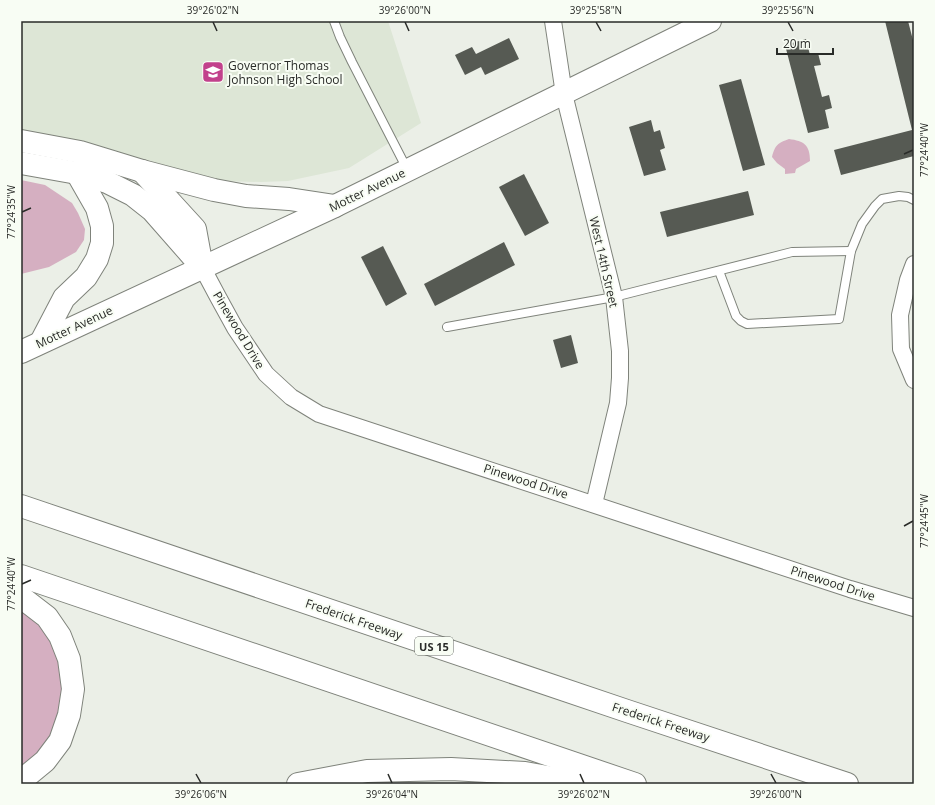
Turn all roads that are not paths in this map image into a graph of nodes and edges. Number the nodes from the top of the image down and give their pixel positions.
1 (334, 21) edge
2 (553, 21) edge
3 (710, 21) edge
4 (564, 94) junction
5 (21, 141) edge
6 (21, 163) edge
7 (408, 170) junction
8 (142, 171) junction
9 (77, 173) junction
10 (914, 200) edge
11 (335, 206) junction
12 (852, 251) junction
13 (914, 264) edge
14 (202, 267) junction
15 (719, 271) junction
16 (614, 297) junction
17 (447, 327) dead end
18 (41, 342) junction
19 (21, 352) edge
20 (914, 380) edge
21 (594, 504) junction
22 (21, 506) edge
23 (21, 576) edge
24 (21, 598) edge
25 (914, 608) edge
26 (21, 779) edge
27 (298, 784) edge
28 (587, 784) edge
29 (636, 784) edge
30 (847, 784) edge

1 - 7 lane
2 - 4 street, West 14th Street
3 - 4 main road, Motter Avenue
4 - 7 main road, Motter Avenue
4 - 16 street, West 14th Street
5 - 8 main road
6 - 9 main road
7 - 11 main road, Motter Avenue
8 - 11 main road
8 - 14 main road
9 - 14 main road
9 - 18 main road
10 - 12 lane
11 - 14 main road, Motter Avenue
12 - 15 lane
12 - 15 lane
13 - 20 street
14 - 18 main road, Motter Avenue
14 - 21 street, Pinewood Drive
15 - 16 lane
16 - 17 lane
16 - 21 street, West 14th Street
18 - 19 main road, Motter Avenue
21 - 25 street, Pinewood Drive
22 - 30 main road, Frederick Freeway / US 15
23 - 29 main road
24 - 26 main road
27 - 28 main road

